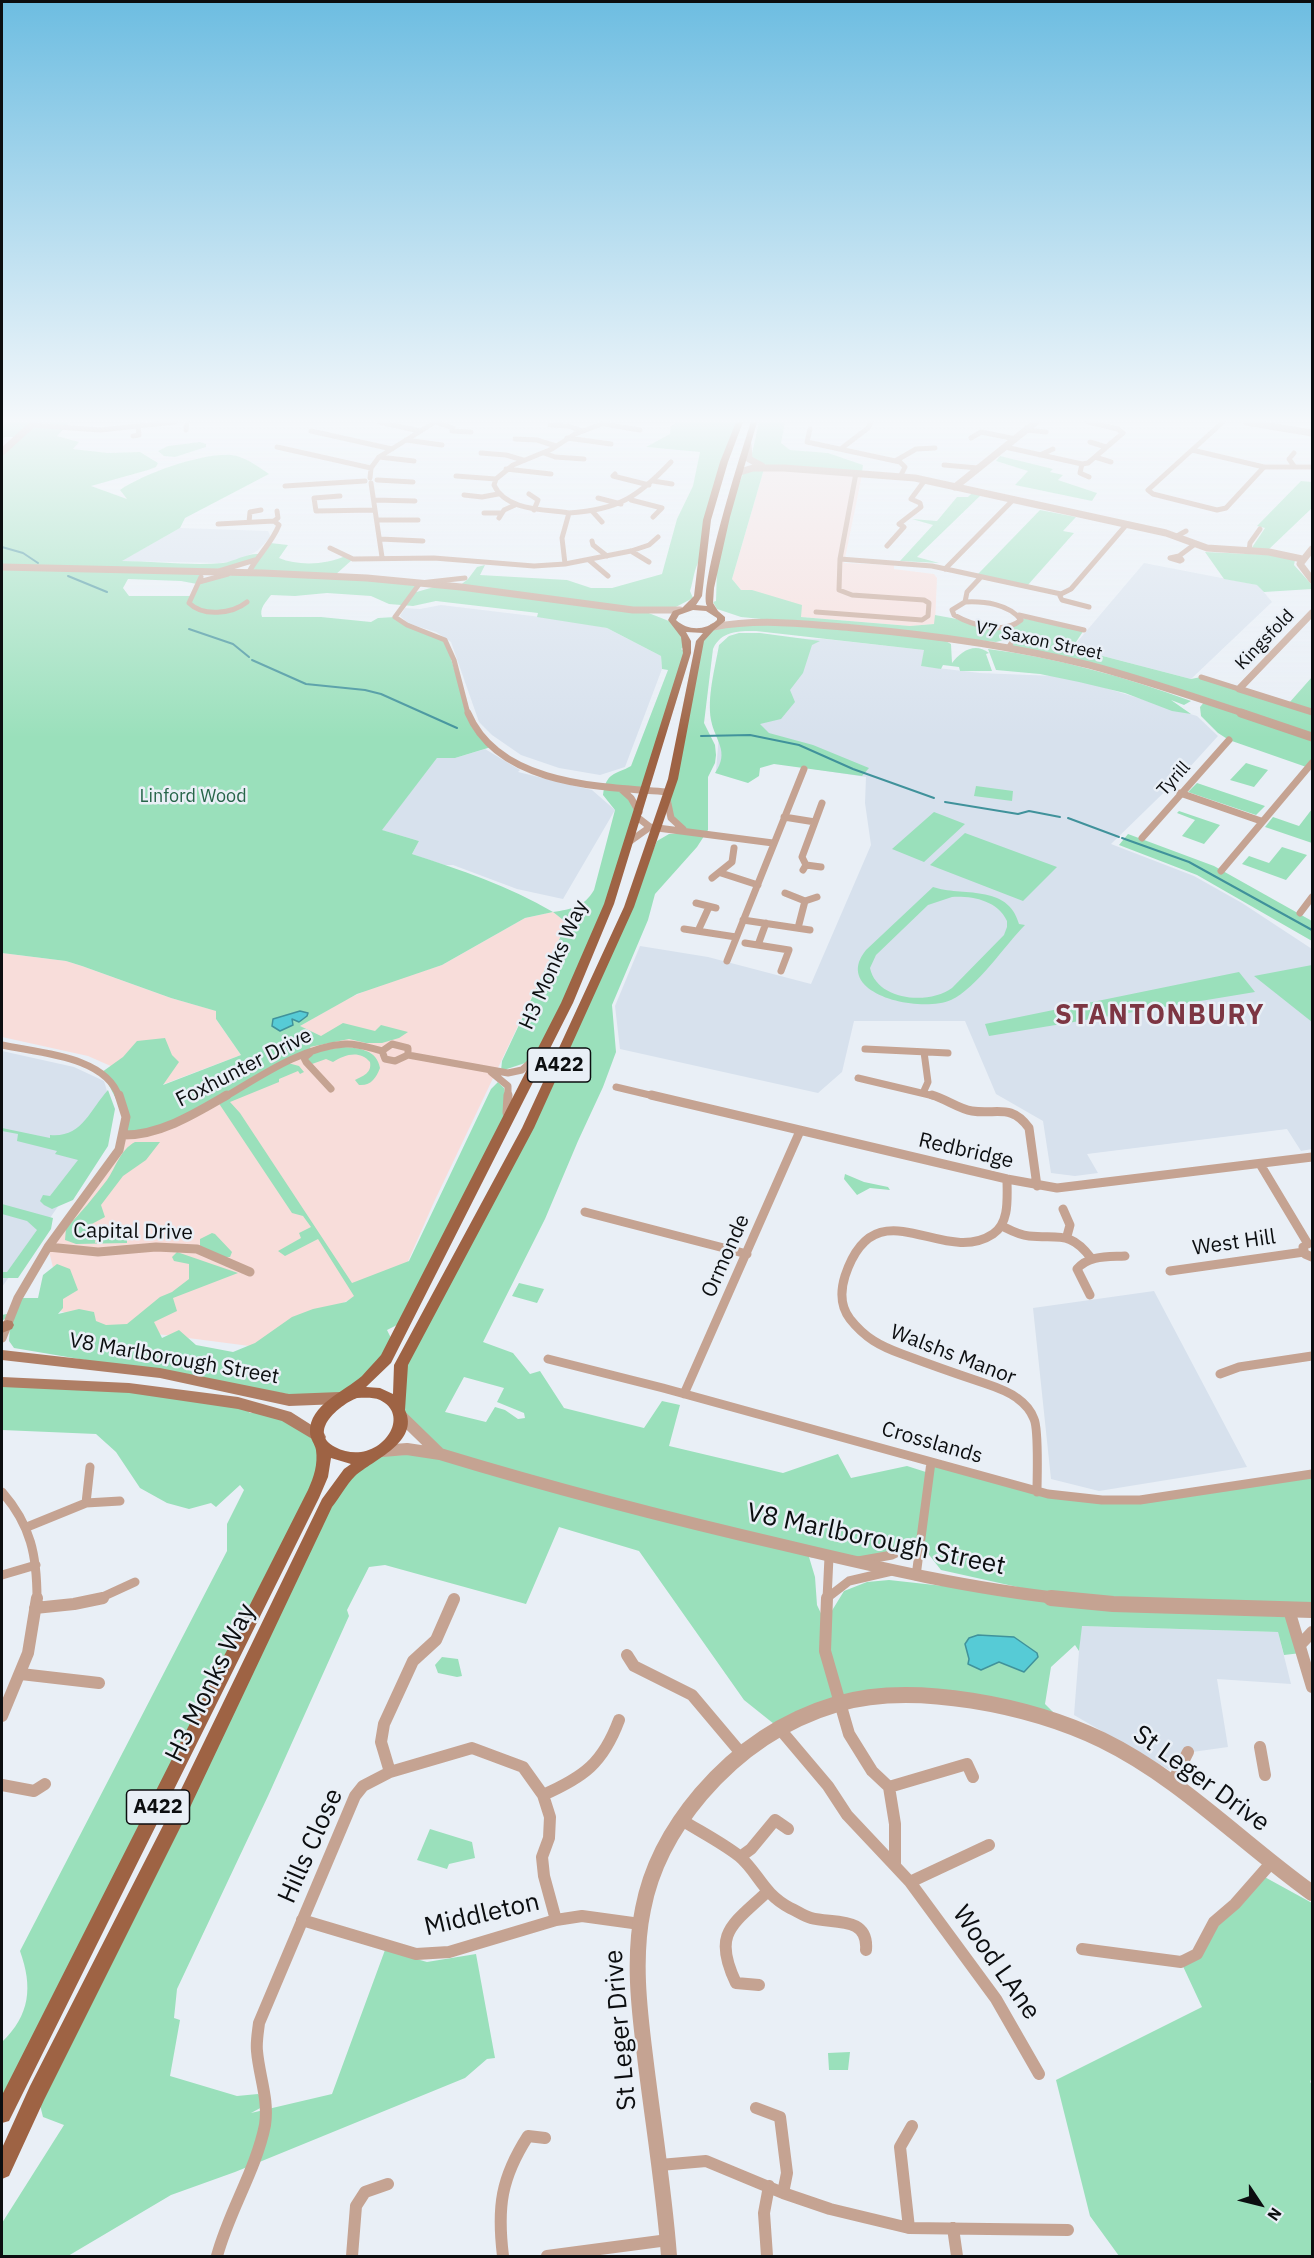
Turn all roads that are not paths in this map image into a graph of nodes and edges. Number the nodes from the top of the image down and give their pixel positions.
1 (278, 527) edge
2 (378, 527) edge
3 (563, 527) edge
4 (706, 527) edge
5 (726, 527) edge
6 (846, 527) edge
7 (904, 527) edge
8 (986, 527) edge
9 (1124, 527) edge
10 (1141, 527) edge
11 (1186, 531) dead end
12 (1248, 531) dead end
13 (1177, 536) junction
14 (658, 537) dead end
15 (380, 539) junction
16 (423, 541) dead end
17 (592, 541) dead end
18 (1195, 544) junction
19 (887, 546) dead end
20 (330, 548) dead end
21 (1312, 549) edge
22 (631, 551) junction
23 (1249, 551) junction
24 (607, 556) junction
25 (1179, 556) dead end
26 (382, 557) junction
27 (840, 559) junction
28 (1302, 559) junction
29 (255, 560) junction
30 (589, 560) junction
31 (477, 562) junction
32 (649, 562) dead end
33 (566, 564) junction
34 (2, 567) edge
35 (945, 569) junction
36 (204, 571) junction
37 (216, 571) junction
38 (249, 572) junction
39 (608, 576) dead end
40 (981, 577) junction
41 (465, 578) junction
42 (1312, 580) edge
43 (199, 582) junction
44 (420, 583) junction
45 (447, 586) junction
46 (458, 587) junction
47 (411, 594) junction
48 (1059, 594) junction
49 (247, 602) dead end
50 (965, 602) junction
51 (1089, 607) dead end
52 (682, 609) junction
53 (642, 610) junction
54 (716, 612) junction
55 (816, 612) dead end
56 (1312, 613) edge
57 (1019, 615) junction
58 (750, 621) junction
59 (675, 624) junction
60 (712, 628) junction
61 (1010, 628) junction
62 (1084, 630) dead end
63 (1008, 648) junction
64 (695, 650) junction
65 (1202, 677) dead end
66 (1239, 689) junction
67 (1312, 712) edge
68 (1312, 737) edge
69 (1229, 740) dead end
70 (1312, 763) edge
71 (804, 769) dead end
72 (1310, 771) edge
73 (616, 787) junction
74 (646, 790) junction
75 (1180, 793) junction
76 (668, 796) junction
77 (829, 808) dead end
78 (638, 814) junction
79 (784, 817) junction
80 (1261, 821) junction
81 (815, 822) junction
82 (653, 827) junction
83 (686, 831) junction
84 (1142, 838) dead end
85 (628, 843) junction
86 (773, 843) junction
87 (736, 849) dead end
88 (820, 867) dead end
89 (1221, 871) dead end
90 (721, 873) junction
91 (712, 878) dead end
92 (758, 885) junction
93 (785, 893) dead end
94 (817, 897) dead end
95 (1312, 897) edge
96 (805, 902) junction
97 (696, 903) dead end
98 (1300, 913) dead end
99 (743, 920) junction
100 (766, 923) junction
101 (798, 928) junction
102 (684, 929) dead end
103 (810, 930) dead end
104 (698, 931) junction
105 (736, 937) junction
106 (745, 943) dead end
107 (758, 945) junction
108 (727, 961) dead end
109 (781, 971) dead end
110 (2, 1045) edge
111 (543, 1047) junction
112 (865, 1049) dead end
113 (312, 1051) junction
114 (382, 1051) junction
115 (924, 1052) junction
116 (948, 1053) dead end
117 (408, 1055) junction
118 (490, 1071) junction
119 (858, 1078) dead end
120 (616, 1086) dead end
121 (331, 1089) dead end
122 (923, 1093) junction
123 (502, 1131) junction
124 (800, 1131) junction
125 (124, 1135) junction
126 (1312, 1157) edge
127 (1260, 1164) junction
128 (1007, 1179) junction
129 (1037, 1186) junction
130 (1063, 1209) dead end
131 (585, 1212) dead end
132 (1002, 1226) junction
133 (1067, 1236) junction
134 (48, 1247) junction
135 (1309, 1249) edge
136 (747, 1254) junction
137 (1125, 1256) dead end
138 (1091, 1258) junction
139 (1170, 1271) dead end
140 (250, 1272) dead end
141 (1090, 1295) dead end
142 (3, 1330) edge
143 (2, 1355) edge
144 (1312, 1356) edge
145 (548, 1359) dead end
146 (1220, 1374) dead end
147 (2, 1382) edge
148 (684, 1394) junction
149 (344, 1396) junction
150 (276, 1405) junction
151 (400, 1413) junction
152 (320, 1440) junction
153 (377, 1454) junction
154 (440, 1454) junction
155 (931, 1462) junction
156 (90, 1467) dead end
157 (1312, 1474) edge
158 (1037, 1492) junction
159 (3, 1496) edge
160 (120, 1501) dead end
161 (86, 1503) junction
162 (27, 1527) junction
163 (303, 1532) junction
164 (919, 1542) junction
165 (829, 1557) junction
166 (852, 1562) junction
167 (36, 1565) junction
168 (893, 1571) junction
169 (2, 1575) edge
170 (916, 1576) junction
171 (135, 1582) dead end
172 (827, 1598) junction
173 (454, 1599) dead end
174 (35, 1608) junction
175 (1289, 1610) junction
176 (1310, 1610) edge
177 (1312, 1632) edge
178 (1300, 1645) junction
179 (627, 1655) dead end
180 (21, 1674) junction
181 (99, 1683) dead end
182 (1312, 1687) edge
183 (839, 1703) junction
184 (2, 1716) edge
185 (620, 1720) dead end
186 (779, 1728) junction
187 (1260, 1748) dead end
188 (740, 1752) junction
189 (1188, 1752) dead end
190 (390, 1772) junction
191 (1266, 1775) dead end
192 (973, 1777) dead end
193 (1172, 1783) junction
194 (45, 1784) dead end
195 (2, 1785) edge
196 (889, 1787) junction
197 (543, 1795) junction
198 (680, 1819) junction
199 (788, 1829) dead end
200 (989, 1845) dead end
201 (740, 1857) junction
202 (1270, 1863) junction
203 (895, 1866) junction
204 (910, 1882) junction
205 (767, 1892) junction
206 (1312, 1893) edge
207 (302, 1920) junction
208 (556, 1920) junction
209 (640, 1924) junction
210 (1082, 1949) dead end
211 (866, 1950) dead end
212 (759, 1985) dead end
213 (1039, 2074) dead end
214 (756, 2108) dead end
215 (2, 2114) edge
216 (912, 2126) dead end
217 (545, 2138) dead end
218 (660, 2165) junction
219 (2, 2169) edge
220 (388, 2184) dead end
221 (769, 2187) junction
222 (783, 2193) junction
223 (909, 2228) junction
224 (953, 2228) junction
225 (1068, 2230) dead end
226 (669, 2248) edge
227 (568, 2254) edge
228 (217, 2256) edge
229 (352, 2256) edge
230 (503, 2256) edge
231 (547, 2256) edge
232 (766, 2256) edge
233 (957, 2256) edge

1 - 29 street
2 - 15 street
3 - 33 street
4 - 52 main road
5 - 54 main road
6 - 27 street
7 - 19 street
8 - 35 street
9 - 48 street
10 - 13 street
11 - 13 street
12 - 23 street
13 - 18 street
14 - 22 street
15 - 16 street
15 - 26 street
17 - 24 street
18 - 23 street
18 - 25 street
20 - 26 street
21 - 28 street
22 - 24 street
22 - 32 street
23 - 28 street
24 - 30 street
26 - 31 street
27 - 35 street
27 - 55 street
28 - 42 street
29 - 37 street
29 - 38 street
30 - 33 street
30 - 39 street
31 - 33 street
31 - 41 street
34 - 36 street
35 - 40 street
36 - 37 street
36 - 43 street
37 - 38 street
38 - 43 street
38 - 44 street
40 - 48 street
40 - 50 street
41 - 44 street
41 - 46 street
43 - 49 street
44 - 45 street
44 - 47 street
45 - 46 street
45 - 47 street
46 - 53 street
47 - 73 street
48 - 51 street
50 - 57 street
50 - 61 street
52 - 53 street
52 - 54 main road
52 - 59 main road
53 - 59 street
54 - 58 street, V7 Saxon Street
54 - 60 main road, A422
56 - 66 street, Kingsfold
57 - 61 street
57 - 62 street
58 - 60 street, V7 Saxon Street
58 - 63 street, V7 Saxon Street
59 - 60 main road
59 - 64 main road, H3 Monks Way / A422
60 - 64 main road, H3 Monks Way / A422
61 - 63 street
63 - 68 street, V7 Saxon Street
64 - 74 main road, H3 Monks Way / A422
64 - 76 main road, H3 Monks Way / A422
65 - 66 street
66 - 67 street
69 - 75 street, Tyrill
70 - 72 street
71 - 79 street
72 - 80 street
73 - 74 street
73 - 78 street
74 - 76 street
74 - 78 main road, H3 Monks Way / A422
75 - 80 street
75 - 84 street, Tyrill
76 - 82 main road, H3 Monks Way / A422
76 - 83 street
77 - 81 street
78 - 82 street
78 - 85 main road, H3 Monks Way / A422
79 - 81 street
79 - 86 street
80 - 89 street
81 - 88 street
82 - 83 street
82 - 85 street
82 - 151 main road, H3 Monks Way / A422
83 - 86 street
85 - 111 main road, H3 Monks Way / A422
86 - 92 street
87 - 90 street
90 - 91 street
90 - 92 street
92 - 99 street
93 - 96 street
94 - 96 street
95 - 98 street
96 - 101 street
97 - 104 street
99 - 100 street
99 - 105 street
100 - 101 street
100 - 107 street
101 - 103 street
102 - 104 street
104 - 105 street
105 - 108 street
106 - 107 street
107 - 109 street
110 - 125 street
111 - 118 street, Foxhunter Drive
111 - 123 main road, H3 Monks Way / A422
112 - 115 street
113 - 114 street, Foxhunter Drive
113 - 121 street
113 - 125 street, Foxhunter Drive
114 - 117 street, Foxhunter Drive
114 - 117 street, Foxhunter Drive
115 - 116 street
115 - 122 street
117 - 118 street, Foxhunter Drive
118 - 123 street
119 - 122 street
120 - 124 street, Redbridge
122 - 129 street
123 - 149 main road, H3 Monks Way / A422
124 - 128 street, Redbridge
124 - 136 street, Ormonde
125 - 134 street
126 - 127 street, Redbridge
127 - 129 street, Redbridge
127 - 135 street
128 - 129 street, Redbridge
128 - 132 street
130 - 133 street
131 - 136 street
132 - 133 street
132 - 158 street, Walshs Manor
133 - 138 street
134 - 140 street, Capital Drive
134 - 142 street
135 - 139 street, West Hill
136 - 148 street, Ormonde
137 - 138 street
138 - 141 street
143 - 150 main road, V8 Marlborough Street
144 - 146 street
145 - 148 street, Crosslands
147 - 150 main road, V8 Marlborough Street
148 - 155 street, Crosslands
149 - 150 main road, V8 Marlborough Street
149 - 151 main road
149 - 152 main road, A422
150 - 152 main road, V8 Marlborough Street
151 - 153 main road, A422
151 - 154 street, V8 Marlborough Street
152 - 153 main road
152 - 163 main road, H3 Monks Way / A422
153 - 154 street, V8 Marlborough Street
153 - 163 main road, H3 Monks Way / A422
154 - 165 street, V8 Marlborough Street
155 - 158 street, Crosslands
155 - 164 street
156 - 161 street
157 - 158 street, Crosslands
159 - 162 street
160 - 161 street
161 - 162 street
162 - 167 street
163 - 215 main road, H3 Monks Way / A422
163 - 219 main road, H3 Monks Way / A422
164 - 166 street
164 - 170 street
165 - 166 street, V8 Marlborough Street
165 - 172 street
166 - 168 street, V8 Marlborough Street
167 - 169 street
167 - 174 street
168 - 170 street, V8 Marlborough Street
168 - 172 street
170 - 175 street, V8 Marlborough Street
171 - 174 street
172 - 183 street
173 - 190 street
174 - 180 street
175 - 176 street, V8 Marlborough Street
175 - 178 street
177 - 178 street
178 - 182 street
179 - 188 street
180 - 181 street
180 - 184 street
183 - 186 street, St Leger Drive
183 - 193 street, St Leger Drive
183 - 196 street
185 - 197 street
186 - 188 street, St Leger Drive
186 - 203 street, Wood LAne
187 - 191 street
188 - 198 street, St Leger Drive
189 - 193 street
190 - 197 street, Hills Close
190 - 207 street, Hills Close
192 - 196 street
193 - 202 street, St Leger Drive
194 - 195 street
196 - 203 street
197 - 208 street
198 - 201 street
198 - 209 street, St Leger Drive
199 - 201 street
200 - 204 street
201 - 205 street
202 - 206 street, St Leger Drive
202 - 210 street
203 - 204 street, Wood LAne
204 - 213 street, Wood LAne
205 - 211 street
205 - 212 street
207 - 208 street, Middleton
207 - 228 street, Hills Close
208 - 209 street, Middleton
209 - 218 street, St Leger Drive
214 - 222 street
216 - 223 street
217 - 230 street
218 - 221 street
218 - 226 street, St Leger Drive
220 - 229 street
221 - 222 street
221 - 232 street
222 - 223 street
223 - 224 street
224 - 225 street
224 - 233 street
226 - 227 street
227 - 231 street

